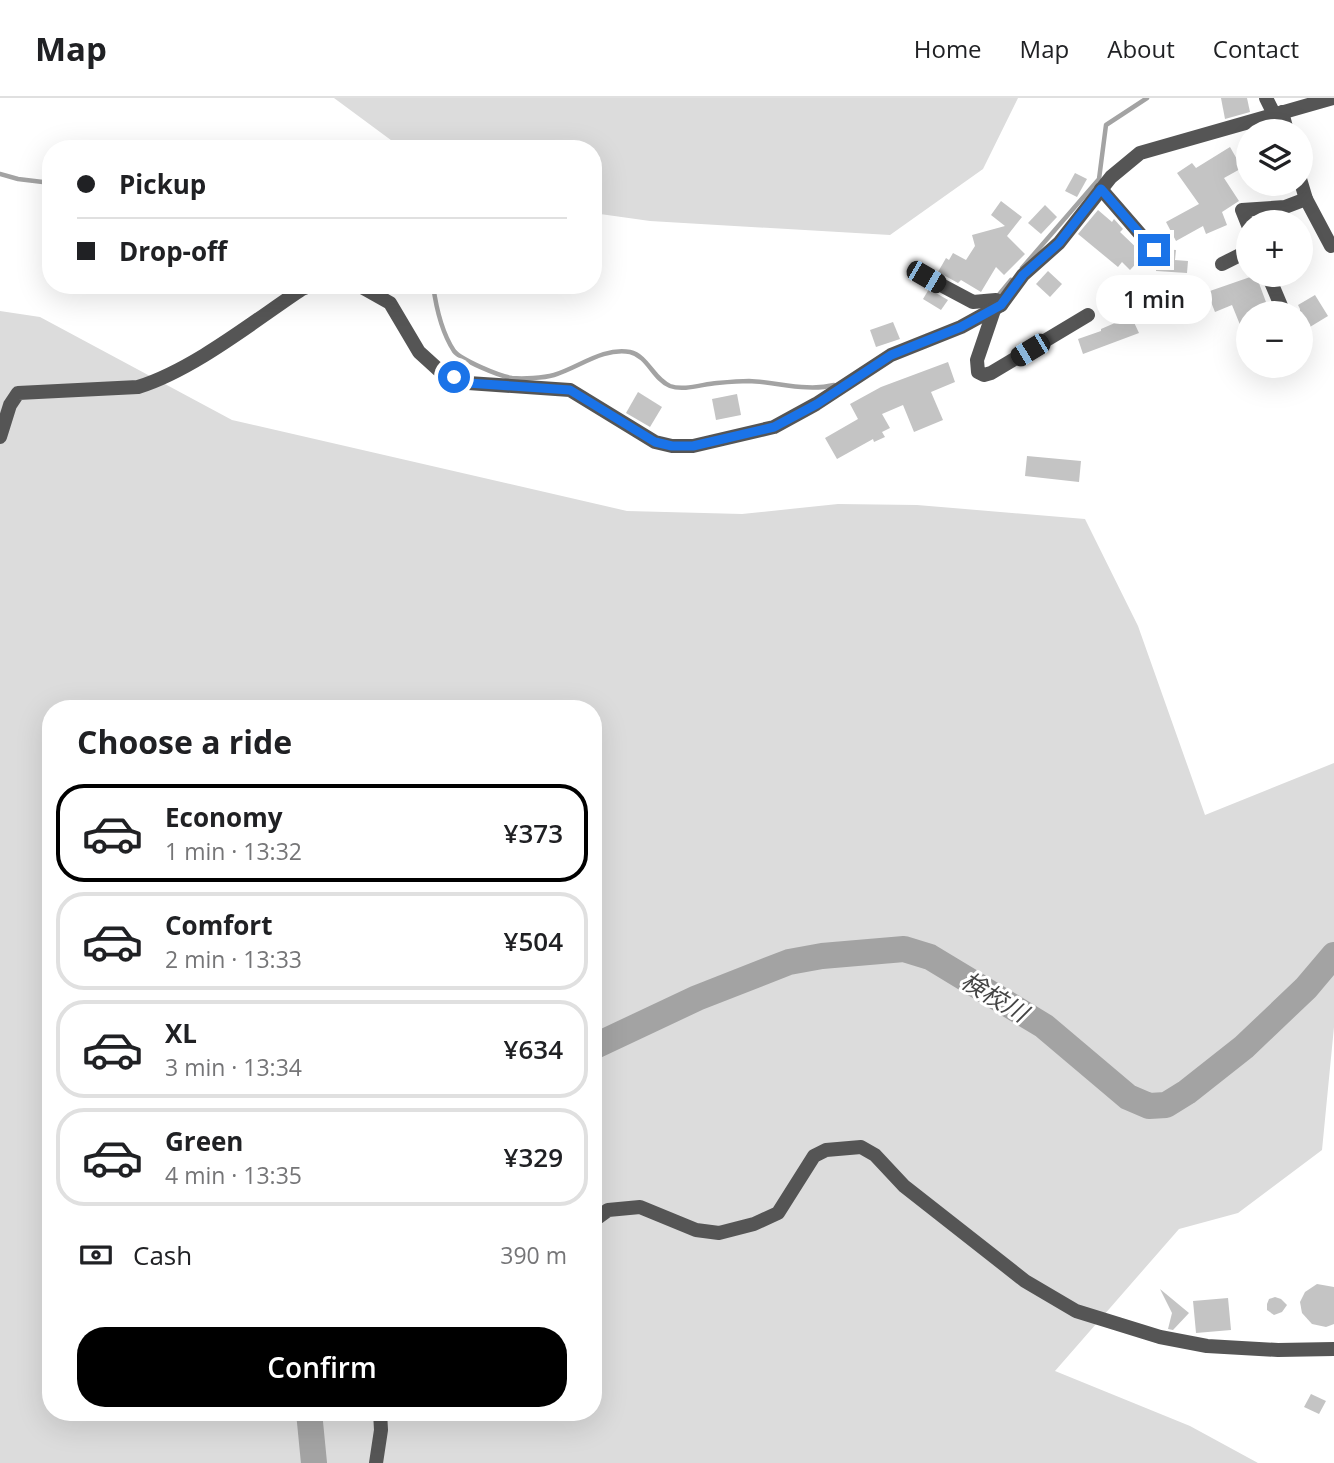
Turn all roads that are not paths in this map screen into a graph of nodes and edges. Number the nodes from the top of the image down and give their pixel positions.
1 (1266, 98) edge
2 (1333, 98) edge
3 (1278, 113) junction
4 (1281, 119) edge
5 (1101, 189) junction
6 (1305, 196) edge
7 (1306, 199) junction
8 (1242, 210) edge
9 (1331, 246) dead end
10 (1154, 250) dead end
11 (1236, 257) edge
12 (1223, 264) dead end
13 (926, 277) dead end
14 (294, 294) edge
15 (374, 294) edge
16 (997, 304) junction
17 (1088, 315) dead end
18 (0, 437) edge
19 (602, 1214) edge
20 (1334, 1349) edge
21 (380, 1421) edge
22 (376, 1463) edge

1 - 3 street
2 - 3 street
3 - 4 street
3 - 5 street
5 - 10 street
5 - 16 street
6 - 7 street
7 - 8 street
7 - 9 street
11 - 12 street
13 - 16 street
14 - 18 street
15 - 16 street
16 - 17 street
19 - 20 street
21 - 22 street

